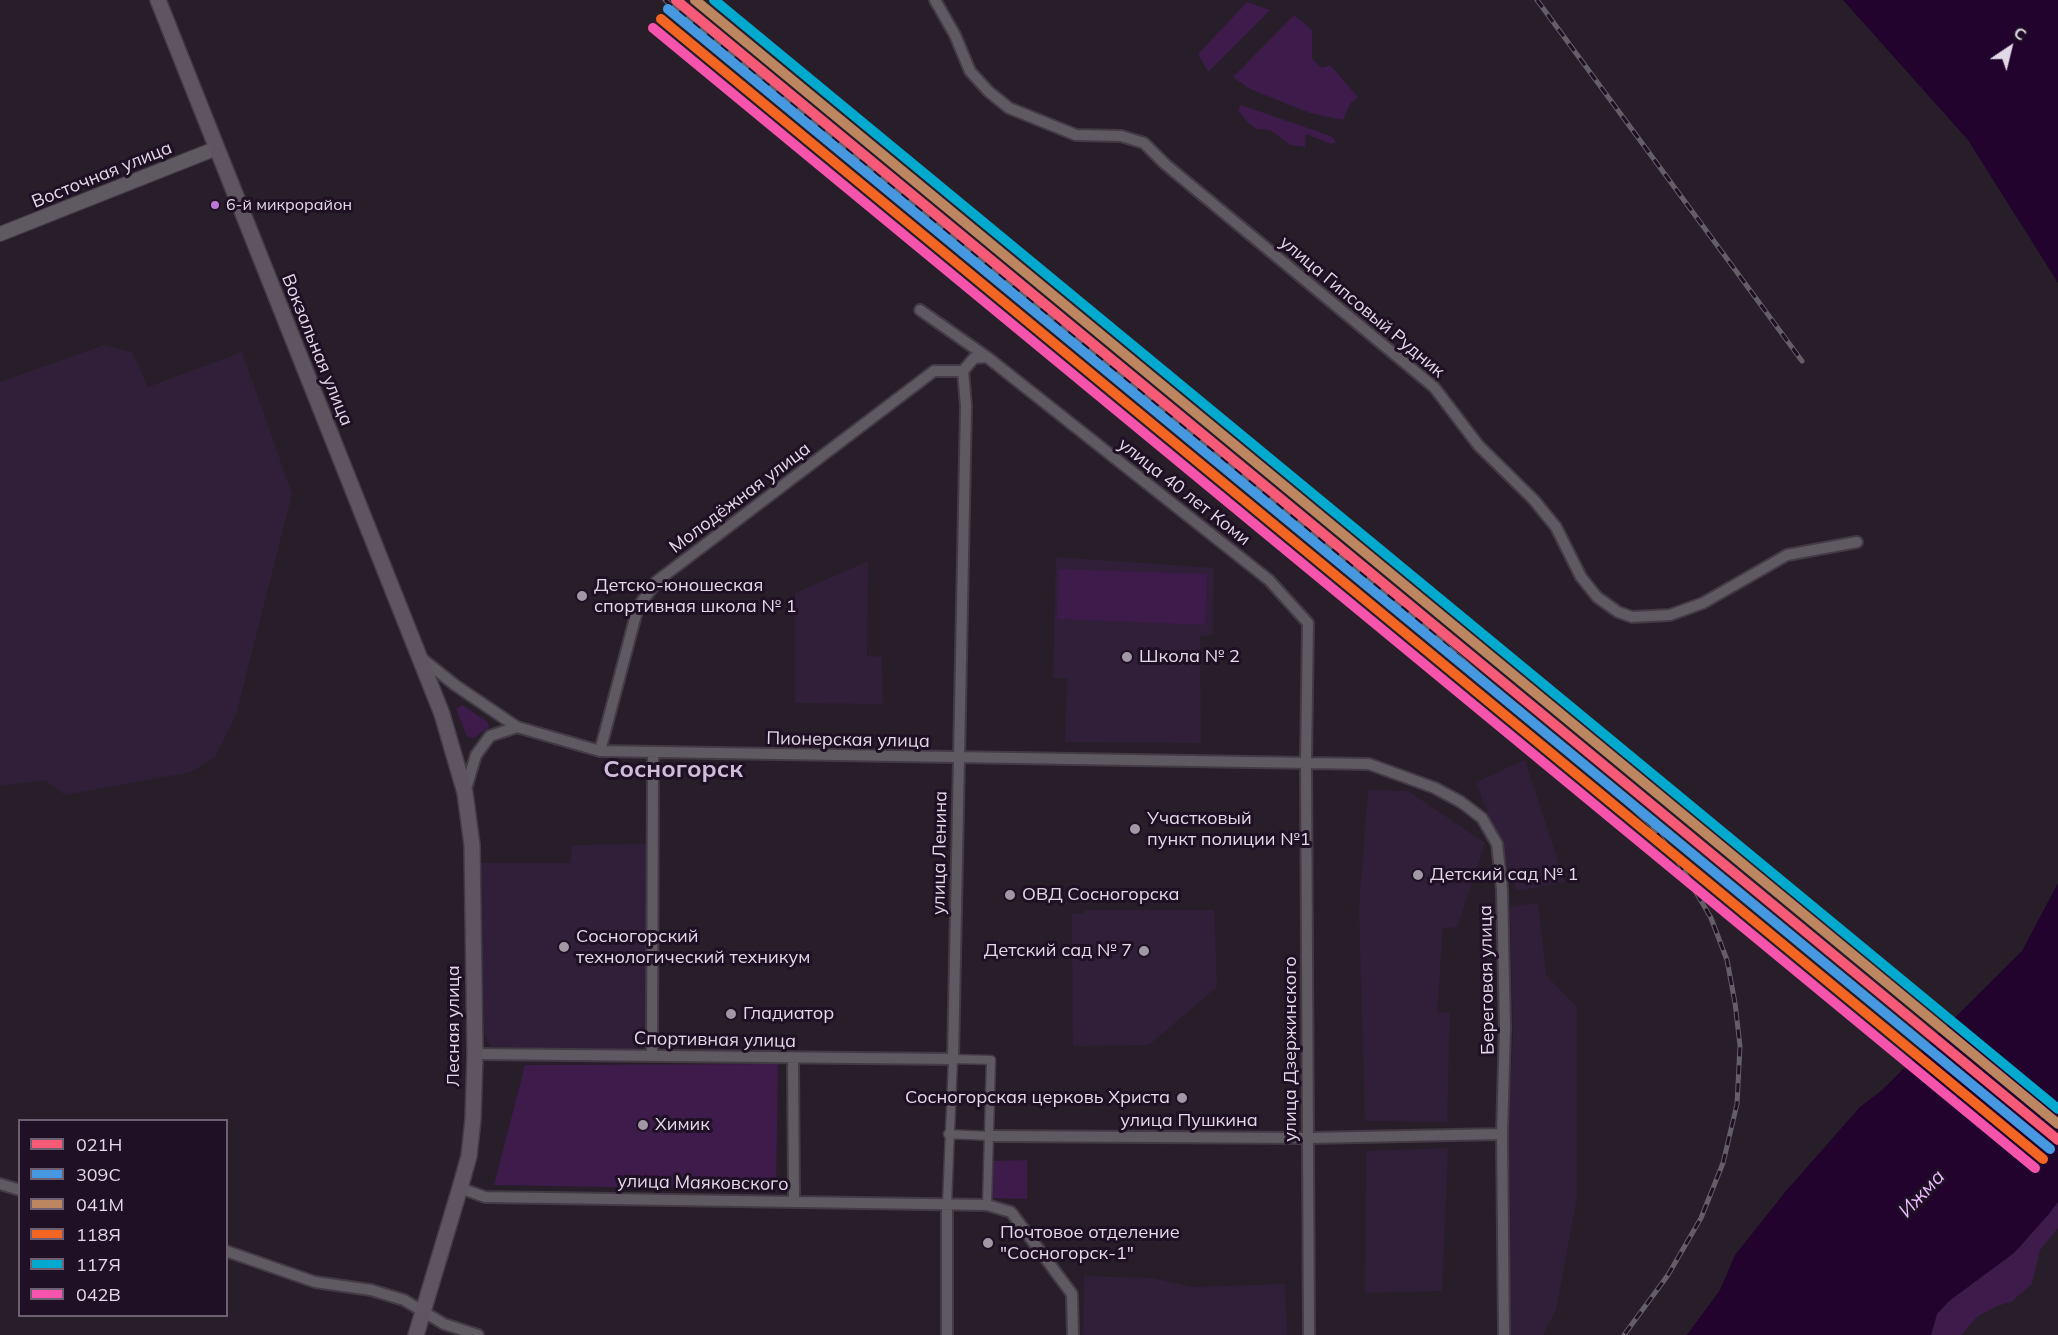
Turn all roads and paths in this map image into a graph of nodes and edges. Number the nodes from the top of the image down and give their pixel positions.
1 (158, 0) edge
2 (935, 0) edge
3 (217, 148) junction
4 (0, 234) edge
5 (920, 310) dead end
6 (987, 357) junction
7 (963, 371) junction
8 (1857, 542) dead end
9 (416, 654) junction
10 (442, 714) joint
11 (517, 728) junction
12 (600, 751) junction
13 (653, 753) junction
14 (958, 758) junction
15 (1306, 763) junction
16 (465, 793) junction
17 (475, 1054) junction
18 (652, 1056) junction
19 (793, 1058) junction
20 (953, 1059) junction
21 (948, 1134) junction
22 (1502, 1134) junction
23 (989, 1136) junction
24 (1308, 1138) junction
25 (0, 1184) edge
26 (460, 1188) junction
27 (18, 1189) edge
28 (794, 1201) junction
29 (947, 1204) junction
30 (987, 1205) junction
31 (228, 1252) edge
32 (423, 1311) junction
33 (416, 1335) edge
34 (478, 1335) edge
35 (947, 1335) edge
36 (1073, 1335) edge
37 (1309, 1335) edge
38 (1504, 1335) edge

1 - 3 main road, Вокзальная улица
2 - 8 street, улица Гипсовый Рудник
3 - 4 street, Восточная улица
3 - 9 main road, Вокзальная улица
5 - 6 street, улица 40 лет Коми
6 - 7 street
6 - 15 street, улица 40 лет Коми
7 - 12 street, Молодёжная улица
7 - 14 street, улица Ленина
9 - 10 main road, Вокзальная улица
9 - 11 street, Пионерская улица
10 - 16 main road, Лесная улица
11 - 12 street, Пионерская улица
11 - 16 street
12 - 13 street, Пионерская улица
13 - 14 street, Пионерская улица
13 - 18 street
14 - 15 street, Пионерская улица
14 - 20 street, улица Ленина
15 - 22 street, Береговая улица
15 - 24 street, улица Дзержинского
16 - 17 main road, Лесная улица
17 - 18 street, Спортивная улица
17 - 26 main road, Лесная улица
18 - 19 street, Спортивная улица
19 - 20 street, Спортивная улица
19 - 28 street
20 - 21 street, улица Ленина
20 - 23 street
21 - 23 street, улица Пушкина
21 - 29 street, улица Ленина
22 - 24 street, улица Пушкина
22 - 38 street, Береговая улица
23 - 24 street, улица Пушкина
23 - 30 street
24 - 37 street, улица Дзержинского
25 - 27 street
26 - 28 street, улица Маяковского
26 - 32 main road, Лесная улица
28 - 29 street, улица Маяковского
29 - 30 street, улица Маяковского
29 - 35 street, улица Ленина
30 - 36 street
31 - 32 street
32 - 33 main road, Лесная улица
32 - 34 street

